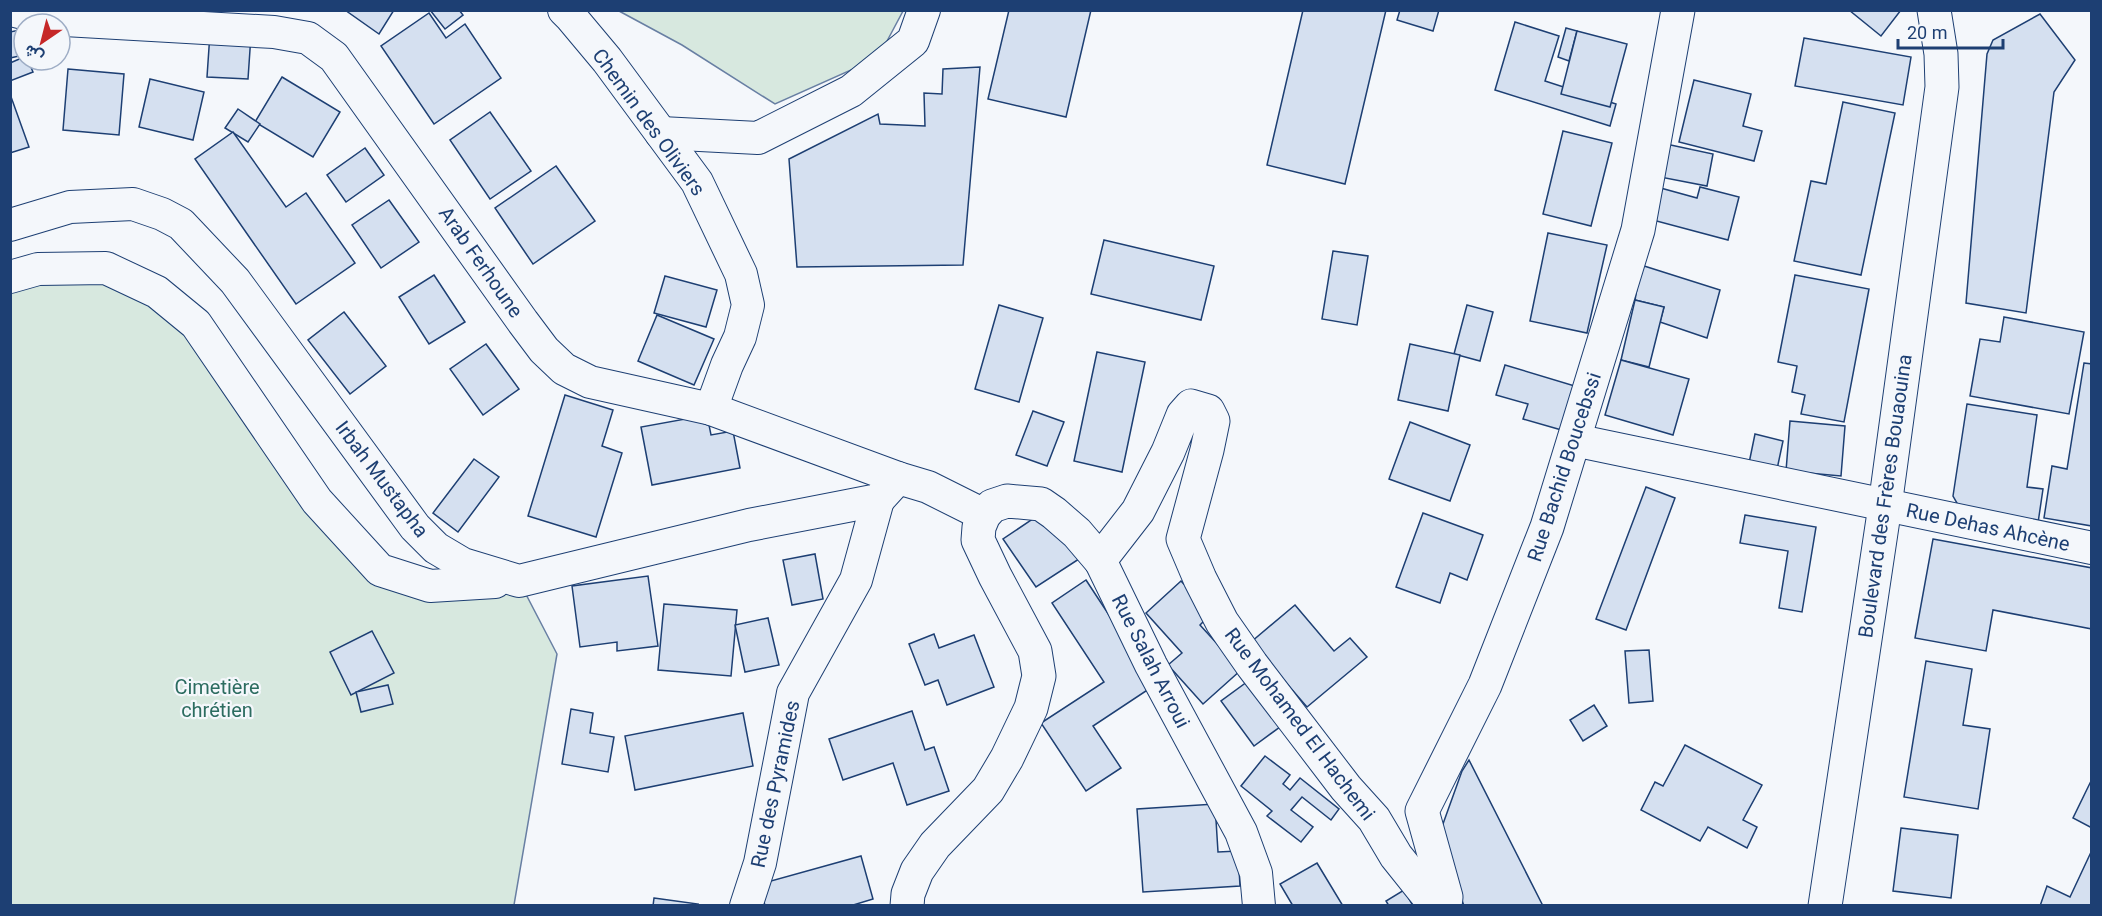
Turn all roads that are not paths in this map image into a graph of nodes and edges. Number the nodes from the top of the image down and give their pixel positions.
1 (11, 10) edge
2 (564, 10) edge
3 (924, 10) edge
4 (1678, 10) edge
5 (1934, 10) edge
6 (662, 133) junction
7 (10, 225) edge
8 (10, 277) edge
9 (711, 410) junction
10 (1574, 440) junction
11 (888, 489) junction
12 (1885, 506) junction
13 (982, 521) junction
14 (2091, 548) edge
15 (1100, 560) junction
16 (519, 581) junction
17 (746, 906) edge
18 (907, 906) edge
19 (1259, 906) edge
20 (1436, 906) edge
21 (1446, 906) edge
22 (1825, 906) edge

1 - 9 street, Arab Ferhoune
2 - 6 street, Chemin des Oliviers
3 - 6 street
4 - 10 main road, Rue Bachid Boucebssi
5 - 12 main road, Boulevard des Frères Bouaouina
6 - 9 street, Chemin des Oliviers
7 - 16 street, Irbah Mustapha
8 - 16 street
9 - 11 street, Arab Ferhoune
10 - 12 street, Rue Dehas Ahcène
10 - 21 main road, Rue Bachid Boucebssi
11 - 13 street, Arab Ferhoune
11 - 16 street
11 - 17 street, Rue des Pyramides
12 - 14 street, Rue Dehas Ahcène
12 - 22 main road, Boulevard des Frères Bouaouina
13 - 15 main road, Rue Salah Arroui
13 - 18 main road
15 - 19 street, Rue Salah Arroui
15 - 20 main road, Rue Mohamed El Hachemi

